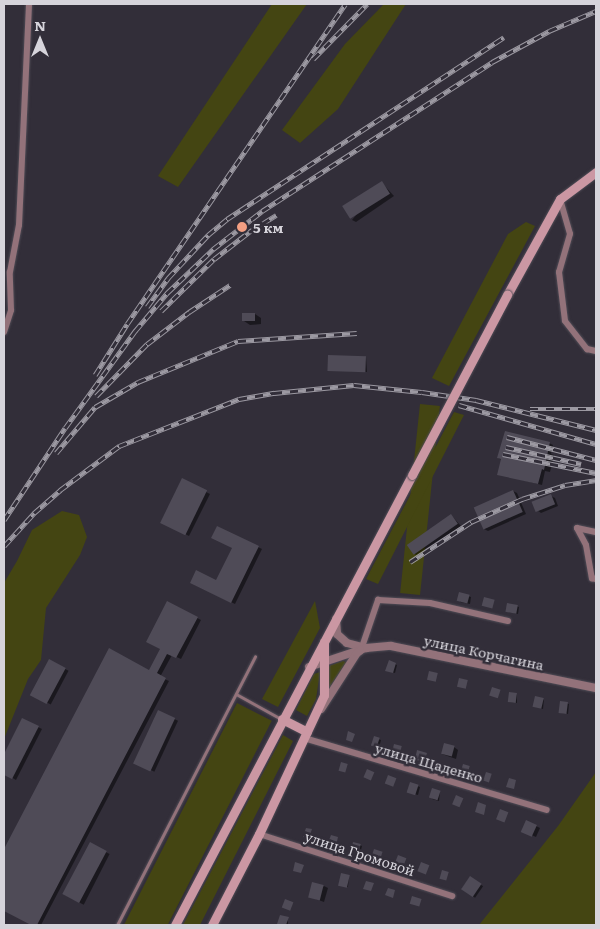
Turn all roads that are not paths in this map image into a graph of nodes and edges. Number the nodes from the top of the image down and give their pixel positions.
1 (29, 4) edge
2 (596, 172) edge
3 (560, 199) junction
4 (4, 332) edge
5 (596, 351) edge
6 (596, 532) edge
7 (596, 579) edge
8 (336, 616) junction
9 (508, 621) dead end
10 (324, 639) junction
11 (364, 647) junction
12 (255, 656) dead end
13 (324, 662) junction
14 (309, 667) junction
15 (596, 688) edge
16 (236, 694) junction
17 (282, 719) junction
18 (307, 731) junction
19 (547, 810) dead end
20 (259, 834) junction
21 (452, 896) dead end
22 (117, 925) edge
23 (175, 925) edge
24 (212, 925) edge

1 - 4 street
2 - 3 main road
3 - 5 street
3 - 8 main road, bridge
6 - 7 street
8 - 10 main road
8 - 11 street
9 - 11 street
10 - 13 main road
10 - 14 main road
11 - 13 street, улица Корчагина
11 - 15 street, улица Корчагина
11 - 18 street
12 - 16 lane
13 - 14 street, улица Корчагина
13 - 18 main road
14 - 17 main road
16 - 17 lane
16 - 22 lane
17 - 18 main road
17 - 23 main road
18 - 19 street, улица Щаденко
18 - 20 main road
20 - 21 street, улица Громовой
20 - 24 main road

